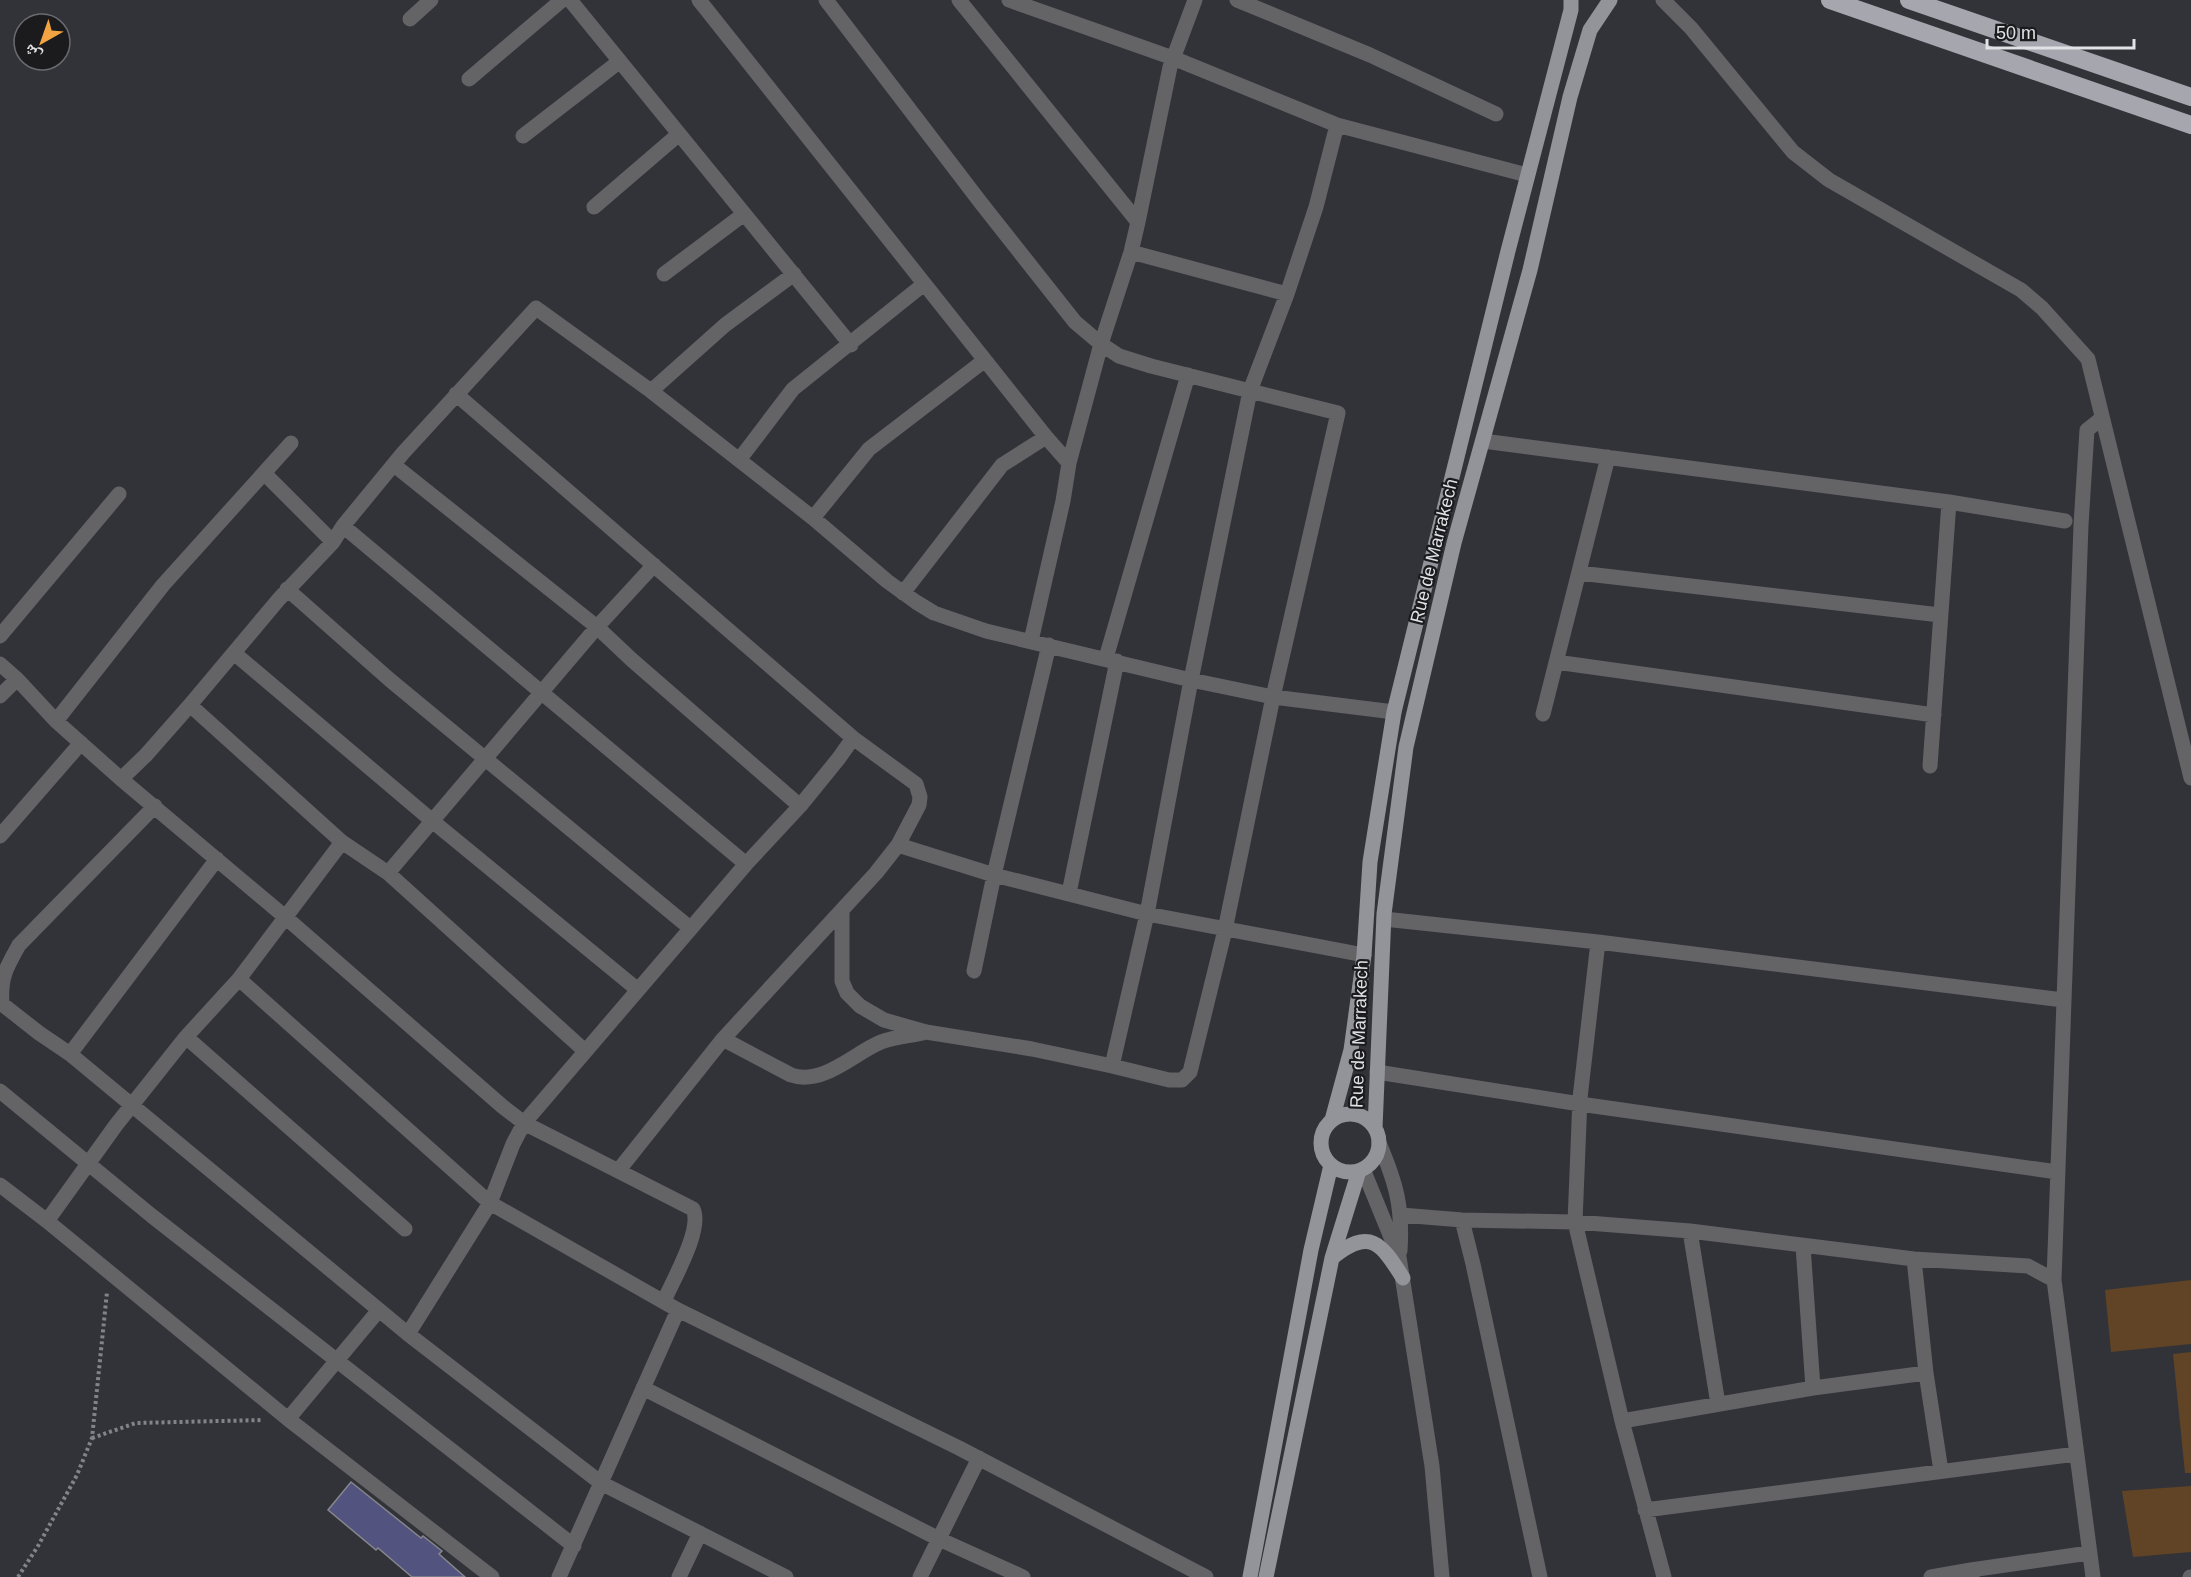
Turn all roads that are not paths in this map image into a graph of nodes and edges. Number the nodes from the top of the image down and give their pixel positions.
1 (431, 0) edge
2 (562, 0) edge
3 (570, 0) edge
4 (699, 0) edge
5 (826, 0) edge
6 (959, 0) edge
7 (1009, 0) edge
8 (1195, 0) edge
9 (1237, 0) edge
10 (1571, 0) edge
11 (1610, 0) edge
12 (1663, 0) edge
13 (1677, 0) edge
14 (1830, 0) edge
15 (1909, 0) edge
16 (410, 19) dead end
17 (1691, 28) junction
18 (1173, 58) junction
19 (620, 61) junction
20 (469, 79) dead end
21 (2191, 97) edge
22 (1496, 114) dead end
23 (1337, 125) junction
24 (2191, 125) edge
25 (679, 134) junction
26 (523, 136) dead end
27 (1527, 175) junction
28 (594, 207) dead end
29 (744, 214) junction
30 (1138, 222) junction
31 (1131, 252) junction
32 (664, 274) dead end
33 (794, 274) junction
34 (924, 284) junction
35 (1287, 294) junction
36 (1101, 344) junction
37 (851, 345) junction
38 (985, 360) junction
39 (1188, 375) junction
40 (651, 391) junction
41 (1250, 391) junction
42 (456, 394) junction
43 (2102, 418) junction
44 (1046, 437) junction
45 (1483, 441) junction
46 (291, 443) dead end
47 (1608, 457) junction
48 (739, 460) junction
49 (1069, 463) junction
50 (394, 465) junction
51 (264, 473) junction
52 (119, 494) dead end
53 (1949, 502) junction
54 (813, 518) junction
55 (2065, 521) dead end
56 (343, 526) junction
57 (333, 542) junction
58 (654, 565) junction
59 (1579, 573) junction
60 (287, 589) junction
61 (903, 593) junction
62 (1941, 615) junction
63 (597, 627) junction
64 (0, 636) edge
65 (1031, 641) junction
66 (1049, 645) junction
67 (234, 653) junction
68 (1112, 660) junction
69 (1556, 662) junction
70 (0, 664) edge
71 (17, 679) junction
72 (1191, 680) junction
73 (542, 693) junction
74 (0, 696) edge
75 (1273, 697) junction
76 (190, 705) junction
77 (1394, 712) junction
78 (1543, 714) dead end
79 (1934, 715) junction
80 (56, 721) junction
81 (853, 738) junction
82 (81, 743) junction
83 (485, 759) junction
84 (1930, 766) dead end
85 (2191, 778) edge
86 (121, 779) junction
87 (155, 806) junction
88 (800, 806) junction
89 (432, 821) junction
90 (0, 836) edge
91 (342, 842) junction
92 (898, 845) junction
93 (217, 859) junction
94 (746, 864) junction
95 (388, 873) junction
96 (994, 875) junction
97 (1069, 893) junction
98 (842, 910) junction
99 (1148, 914) junction
100 (285, 916) junction
101 (1384, 919) junction
102 (690, 928) junction
103 (1225, 930) junction
104 (1598, 942) junction
105 (1364, 954) junction
106 (974, 971) dead end
107 (238, 979) junction
108 (638, 990) junction
109 (2063, 1000) junction
110 (1, 1004) edge
111 (926, 1032) junction
112 (186, 1036) junction
113 (723, 1039) junction
114 (585, 1051) junction
115 (70, 1054) junction
116 (1112, 1066) junction
117 (1377, 1072) junction
118 (1, 1093) edge
119 (132, 1104) junction
120 (1580, 1104) junction
121 (1332, 1120) junction
122 (524, 1123) junction
123 (1375, 1128) junction
124 (1379, 1143) junction
125 (87, 1164) junction
126 (1330, 1165) junction
127 (1361, 1170) junction
128 (618, 1171) junction
129 (2057, 1172) junction
130 (0, 1185) edge
131 (490, 1203) junction
132 (1401, 1215) junction
133 (1462, 1220) junction
134 (47, 1221) junction
135 (1575, 1222) junction
136 (405, 1229) dead end
137 (1690, 1231) junction
138 (1803, 1246) junction
139 (1399, 1257) junction
140 (1332, 1258) junction
141 (1914, 1259) junction
142 (1403, 1278) junction
143 (2054, 1280) junction
144 (664, 1301) junction
145 (379, 1310) junction
146 (678, 1310) junction
147 (408, 1334) junction
148 (336, 1360) junction
149 (1926, 1373) junction
150 (644, 1388) junction
151 (1813, 1388) junction
152 (1718, 1404) junction
153 (288, 1419) junction
154 (1622, 1421) junction
155 (2076, 1454) junction
156 (979, 1458) junction
157 (1941, 1471) junction
158 (601, 1483) junction
159 (1645, 1510) junction
160 (700, 1533) junction
161 (939, 1539) junction
162 (573, 1546) junction
163 (2089, 1553) junction
164 (1972, 1573) edge
165 (563, 1576) edge
166 (492, 1577) edge
167 (678, 1577) edge
168 (786, 1577) edge
169 (920, 1577) edge
170 (1023, 1577) edge
171 (1206, 1577) edge
172 (1250, 1577) edge
173 (1266, 1577) edge
174 (1442, 1577) edge
175 (1540, 1577) edge
176 (1664, 1577) edge
177 (1931, 1577) edge
178 (2092, 1577) edge

1 - 16 street
2 - 20 street
3 - 19 street
4 - 34 street
5 - 36 street
6 - 30 street
7 - 18 street
8 - 18 street
9 - 22 street
10 - 27 main road, Rue de Marrakech
11 - 45 main road, Rue de Marrakech
12 - 17 street
13 - 17 street
14 - 24 highway
15 - 21 highway
17 - 43 street
18 - 23 street
18 - 30 street
19 - 25 street
19 - 26 street
23 - 27 street
23 - 35 street
25 - 28 street
25 - 29 street
27 - 77 main road, Rue de Marrakech
29 - 32 street
29 - 33 street
30 - 31 street
31 - 35 street
31 - 36 street
33 - 37 street
33 - 40 street
34 - 37 street
34 - 38 street
35 - 41 street
36 - 39 street
36 - 49 street
37 - 48 street
38 - 44 street
38 - 54 street
39 - 41 street
39 - 68 street
40 - 42 street
40 - 48 street
41 - 72 street
41 - 75 street
42 - 50 street
42 - 58 street
43 - 85 street
43 - 109 street
44 - 49 street
44 - 61 street
45 - 47 street
45 - 101 main road, Rue de Marrakech
46 - 51 street
47 - 53 street
47 - 59 street
48 - 54 street
49 - 65 street
50 - 56 street
50 - 63 street
51 - 57 street
51 - 80 street
52 - 64 street
53 - 55 street
53 - 62 street
54 - 61 street
56 - 57 street
56 - 73 street
57 - 60 street
58 - 63 street
58 - 81 street
59 - 62 street
59 - 69 street
60 - 67 street
60 - 83 street
61 - 65 street
62 - 79 street
63 - 73 street
63 - 88 street
65 - 66 street
66 - 68 street
66 - 96 street
67 - 76 street
67 - 89 street
68 - 72 street
68 - 97 street
69 - 78 street
69 - 79 street
70 - 71 street
71 - 74 street
71 - 80 street
72 - 75 street
72 - 99 street
73 - 83 street
73 - 94 street
75 - 77 street
75 - 103 street
76 - 86 street
76 - 91 street
77 - 105 main road, Rue de Marrakech
79 - 84 street
80 - 82 street
81 - 88 street
81 - 92 street
82 - 86 street
82 - 90 street
83 - 89 street
83 - 102 street
86 - 87 street
87 - 93 street
87 - 110 street
88 - 94 street
89 - 95 street
89 - 108 street
91 - 95 street
91 - 100 street
92 - 96 street
92 - 98 street
93 - 100 street
93 - 115 street
94 - 102 street
95 - 114 street
96 - 97 street
96 - 106 street
97 - 99 street
98 - 111 street
98 - 113 street
99 - 103 street
99 - 116 street
100 - 107 street
100 - 122 street
101 - 104 street
101 - 117 main road, Rue de Marrakech
102 - 108 street
103 - 105 street
103 - 116 street
104 - 109 street
104 - 120 street
105 - 121 main road, Rue de Marrakech
107 - 112 street
107 - 131 street
108 - 114 street
109 - 129 street
110 - 115 street
111 - 113 street
111 - 116 street
112 - 119 street
112 - 136 street
113 - 128 street
114 - 122 street
115 - 119 street
117 - 120 street
117 - 123 main road, Rue de Marrakech
118 - 125 street
119 - 125 street
119 - 145 street
120 - 129 street
120 - 135 street
121 - 123 main road
121 - 126 main road
122 - 128 street
122 - 131 street
123 - 124 main road
124 - 127 main road
124 - 132 street
125 - 134 street
125 - 148 street
126 - 127 main road
126 - 172 main road
127 - 139 street
127 - 140 main road
128 - 144 street
129 - 143 street
130 - 134 street
131 - 144 street
131 - 147 street
132 - 133 street
132 - 139 street
133 - 135 street
133 - 175 street
134 - 153 street
135 - 137 street
135 - 154 street
137 - 138 street
137 - 152 street
138 - 141 street
138 - 151 street
139 - 142 street
140 - 142 main road
140 - 173 main road
141 - 143 street
141 - 149 street
142 - 174 street
143 - 155 street
144 - 146 street
145 - 147 street
145 - 148 street
146 - 150 street
146 - 156 street
147 - 158 street
148 - 153 street
148 - 162 street
149 - 151 street
149 - 157 street
150 - 158 street
150 - 161 street
151 - 152 street
152 - 154 street
153 - 166 street
154 - 159 street
155 - 157 street
155 - 163 street
156 - 161 street
156 - 171 street
157 - 159 street
158 - 160 street
158 - 162 street
159 - 176 street
160 - 167 street
160 - 168 street
161 - 169 street
161 - 170 street
162 - 165 street
163 - 164 street
163 - 178 street
164 - 177 street

